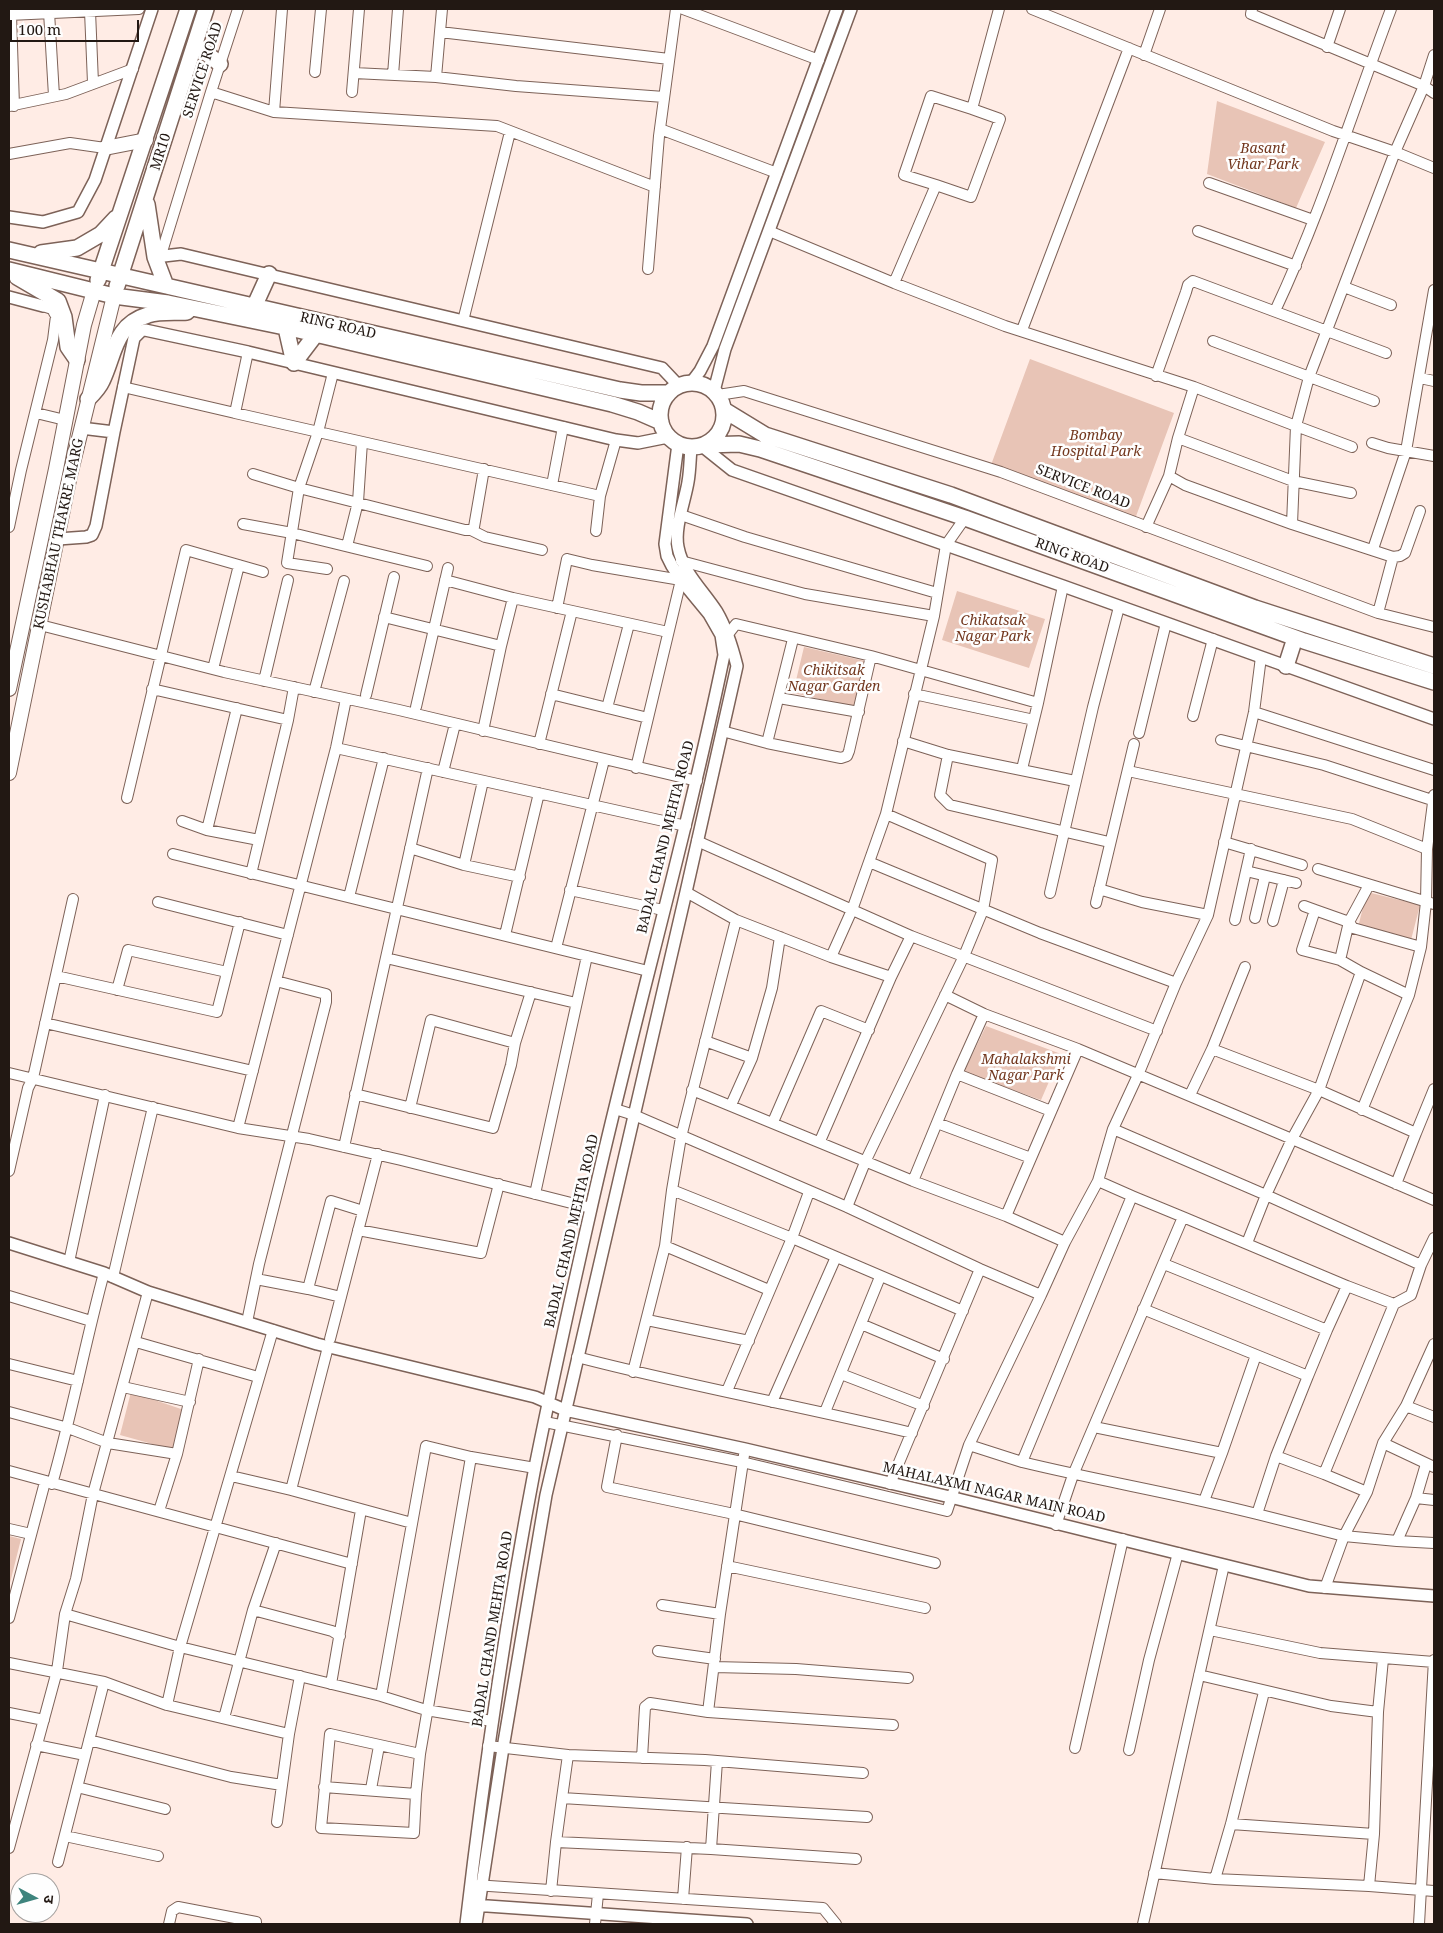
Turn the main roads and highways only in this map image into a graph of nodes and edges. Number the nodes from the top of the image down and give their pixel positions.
1 (188, 9) edge
2 (206, 9) edge
3 (195, 44) junction
4 (220, 64) road end
5 (146, 140) junction
6 (105, 148) road end
7 (147, 197) junction
8 (119, 215) junction
9 (9, 250) edge
10 (35, 255) junction
11 (101, 271) junction
12 (9, 272) edge
13 (269, 274) road end
14 (121, 276) junction
15 (166, 286) junction
16 (94, 291) junction
17 (114, 296) junction
18 (254, 307) junction
19 (208, 311) junction
20 (286, 328) junction
21 (316, 334) junction
22 (77, 360) junction
23 (679, 387) junction
24 (88, 399) junction
25 (724, 410) junction
26 (660, 422) junction
27 (689, 444) junction
28 (1295, 638) junction
29 (1286, 666) road end
30 (1434, 666) edge
31 (1434, 682) edge
32 (9, 689) edge
33 (9, 773) edge

1 - 5 main road, MR10
2 - 3 main road, MR10
3 - 4 main road
3 - 7 main road, MR10
5 - 6 main road
5 - 8 main road, MR10
7 - 14 main road, MR10
7 - 15 main road
8 - 10 main road
8 - 11 main road, MR10
9 - 10 main road, RING ROAD
10 - 11 main road, RING ROAD
11 - 14 main road, RING ROAD
11 - 16 main road, MR10
12 - 16 main road, RING ROAD
12 - 22 main road
13 - 18 main road
14 - 15 main road, RING ROAD
14 - 17 main road, MR10
15 - 18 main road, RING ROAD
16 - 17 main road, RING ROAD
16 - 22 main road, KUSHABHAU THAKRE MARG
17 - 19 main road, RING ROAD
17 - 24 main road, KUSHABHAU THAKRE MARG
18 - 23 main road, RING ROAD
19 - 20 main road, RING ROAD
19 - 24 main road
20 - 21 main road, RING ROAD
20 - 21 main road
21 - 26 main road, RING ROAD
22 - 32 main road, KUSHABHAU THAKRE MARG
23 - 25 main road
23 - 26 main road
24 - 33 main road, KUSHABHAU THAKRE MARG
25 - 27 main road
25 - 30 main road, RING ROAD
26 - 27 main road
27 - 28 main road, RING ROAD
28 - 29 main road
28 - 31 main road, RING ROAD

